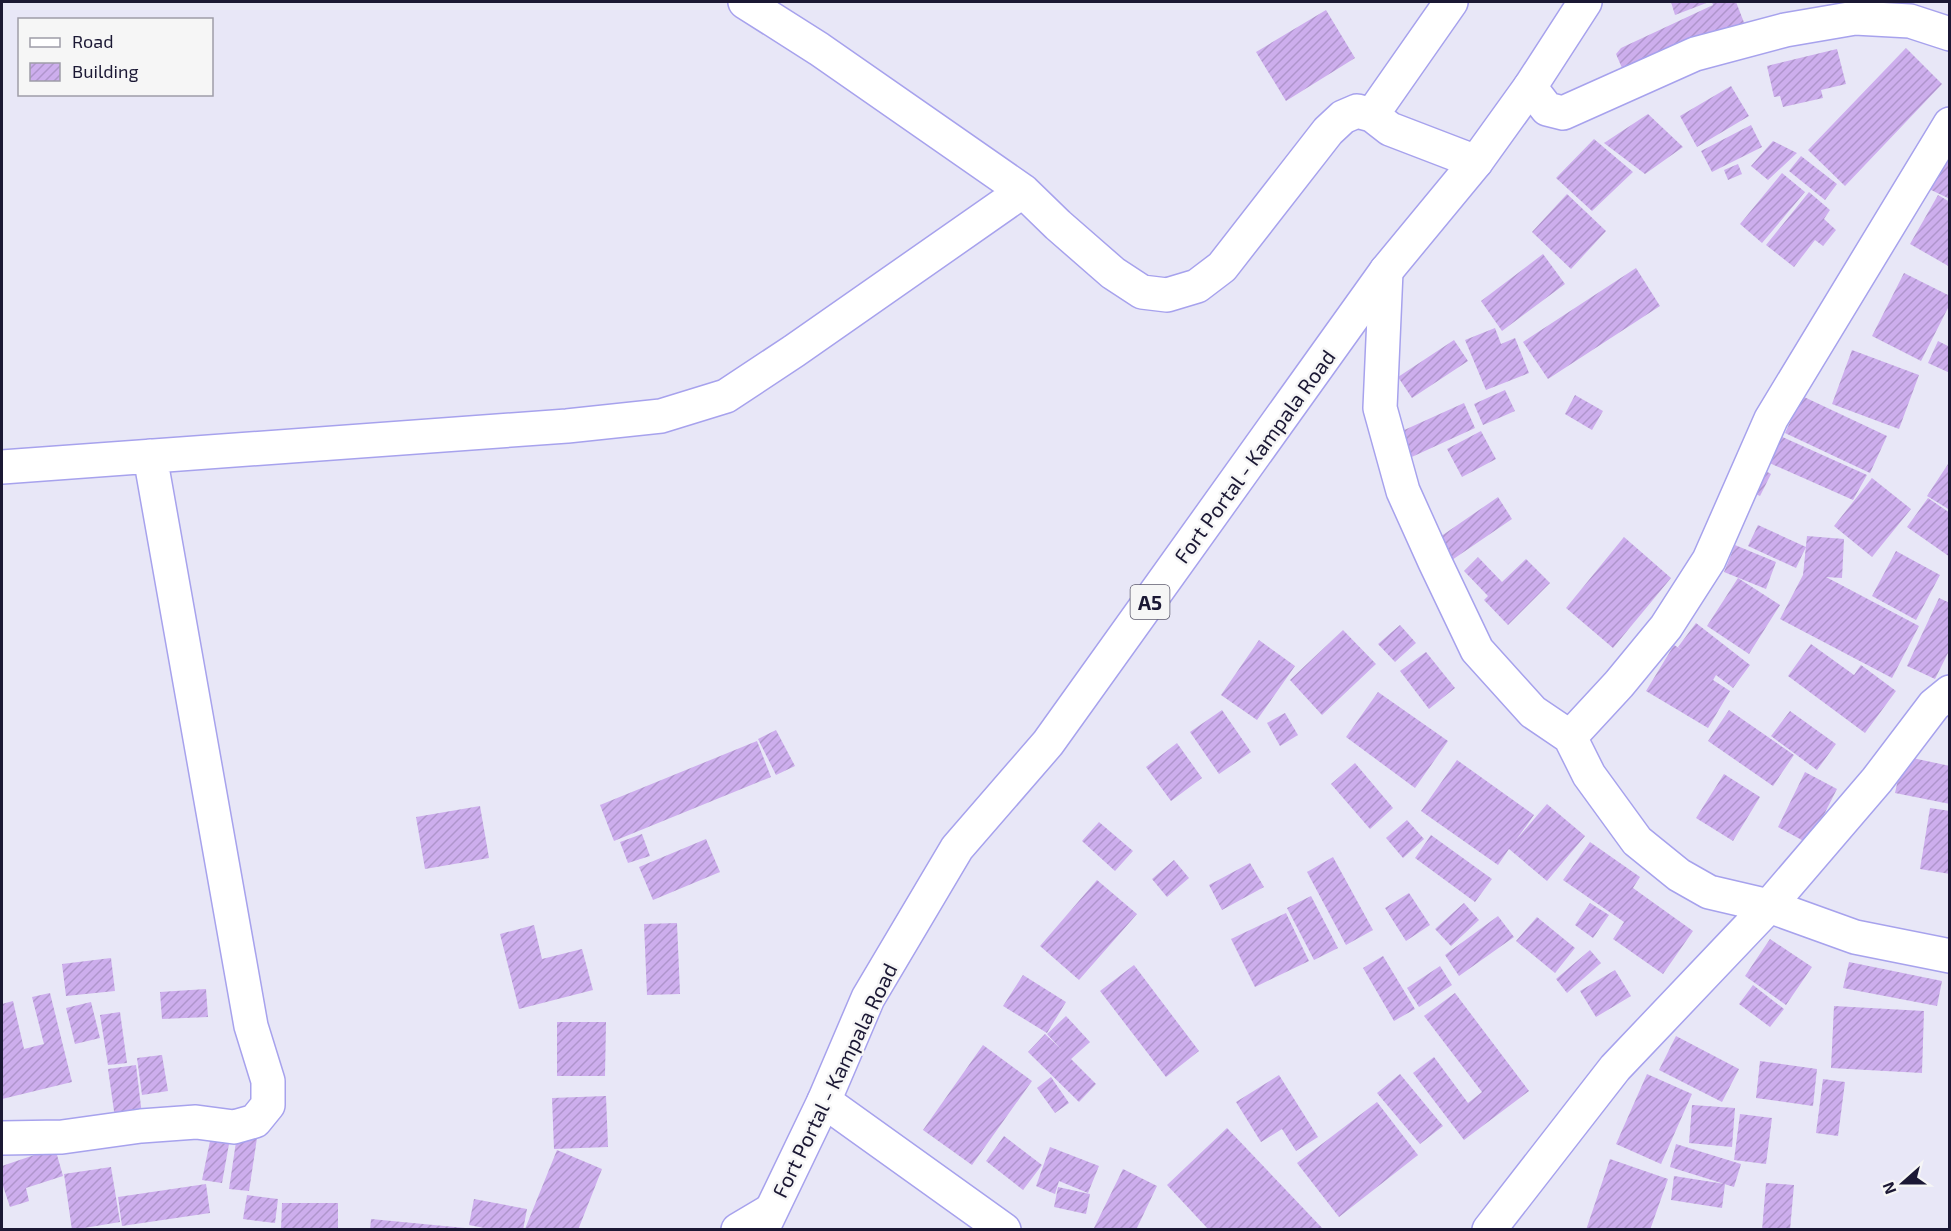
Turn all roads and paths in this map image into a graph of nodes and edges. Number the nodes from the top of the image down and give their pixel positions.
1 (745, 2) edge
2 (1450, 2) edge
3 (1585, 2) edge
4 (1950, 34) edge
5 (1530, 87) junction
6 (1372, 114) junction
7 (1950, 124) edge
8 (1476, 162) junction
9 (1023, 191) junction
10 (1386, 271) junction
11 (150, 456) junction
12 (2, 467) edge
13 (1950, 692) edge
14 (1569, 737) junction
15 (1769, 906) junction
16 (1950, 956) edge
17 (824, 1101) junction
18 (2, 1138) edge
19 (766, 1221) edge
20 (738, 1230) edge
21 (1005, 1230) edge
22 (1489, 1230) edge

1 - 9 street
2 - 6 street
3 - 5 street, Fort Portal - Kampala Road / A5
4 - 5 street
5 - 8 street, Fort Portal - Kampala Road / A5
6 - 8 street
6 - 9 street
7 - 14 street
8 - 10 street, Fort Portal - Kampala Road / A5
9 - 11 street
10 - 14 street
10 - 17 street, Fort Portal - Kampala Road / A5
11 - 12 street
11 - 18 street
13 - 15 street
14 - 15 street
15 - 16 street
15 - 22 street
17 - 19 street, Fort Portal - Kampala Road / A5
17 - 21 street
19 - 20 street

